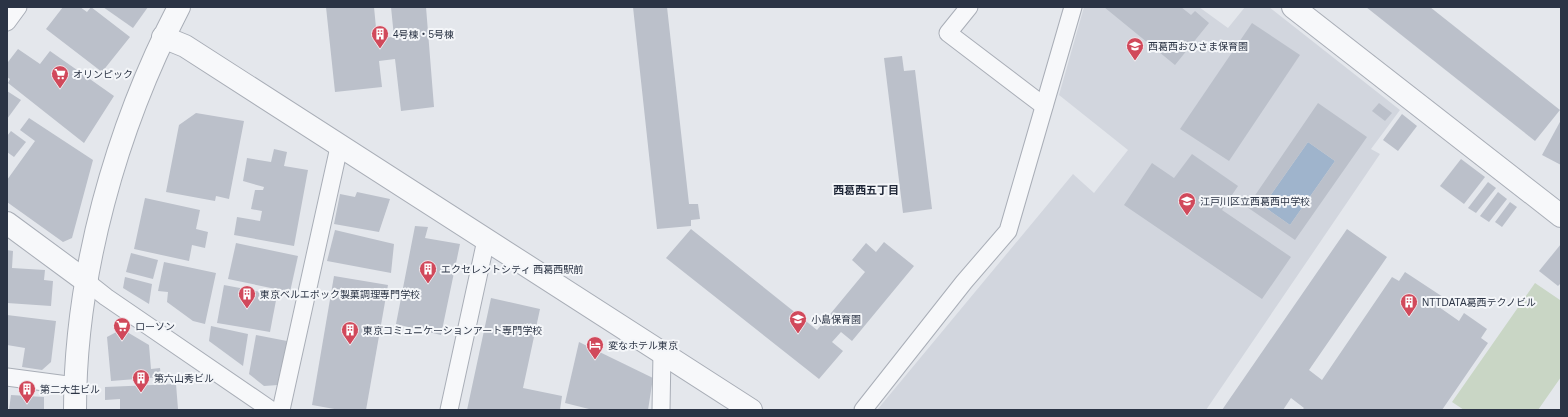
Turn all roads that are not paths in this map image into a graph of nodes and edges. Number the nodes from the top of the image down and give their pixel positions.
1 (18, 7) edge
2 (179, 7) edge
3 (969, 7) edge
4 (1073, 7) edge
5 (1293, 7) edge
6 (7, 22) edge
7 (163, 37) junction
8 (1044, 106) junction
9 (339, 147) junction
10 (1561, 216) edge
11 (7, 223) edge
12 (486, 240) junction
13 (87, 282) junction
14 (662, 353) junction
15 (7, 377) edge
16 (75, 386) junction
17 (75, 410) edge
18 (271, 410) edge
19 (281, 410) edge
20 (450, 410) edge
21 (661, 410) edge
22 (751, 410) edge
23 (863, 410) edge

1 - 6 street
2 - 7 street
3 - 8 street
4 - 8 street
5 - 10 street
7 - 9 street
7 - 13 street
8 - 23 street
9 - 12 street
9 - 19 street
11 - 13 street
12 - 14 street
12 - 20 street
13 - 16 street
13 - 18 street
14 - 21 street
14 - 22 street
15 - 16 street
16 - 17 street

